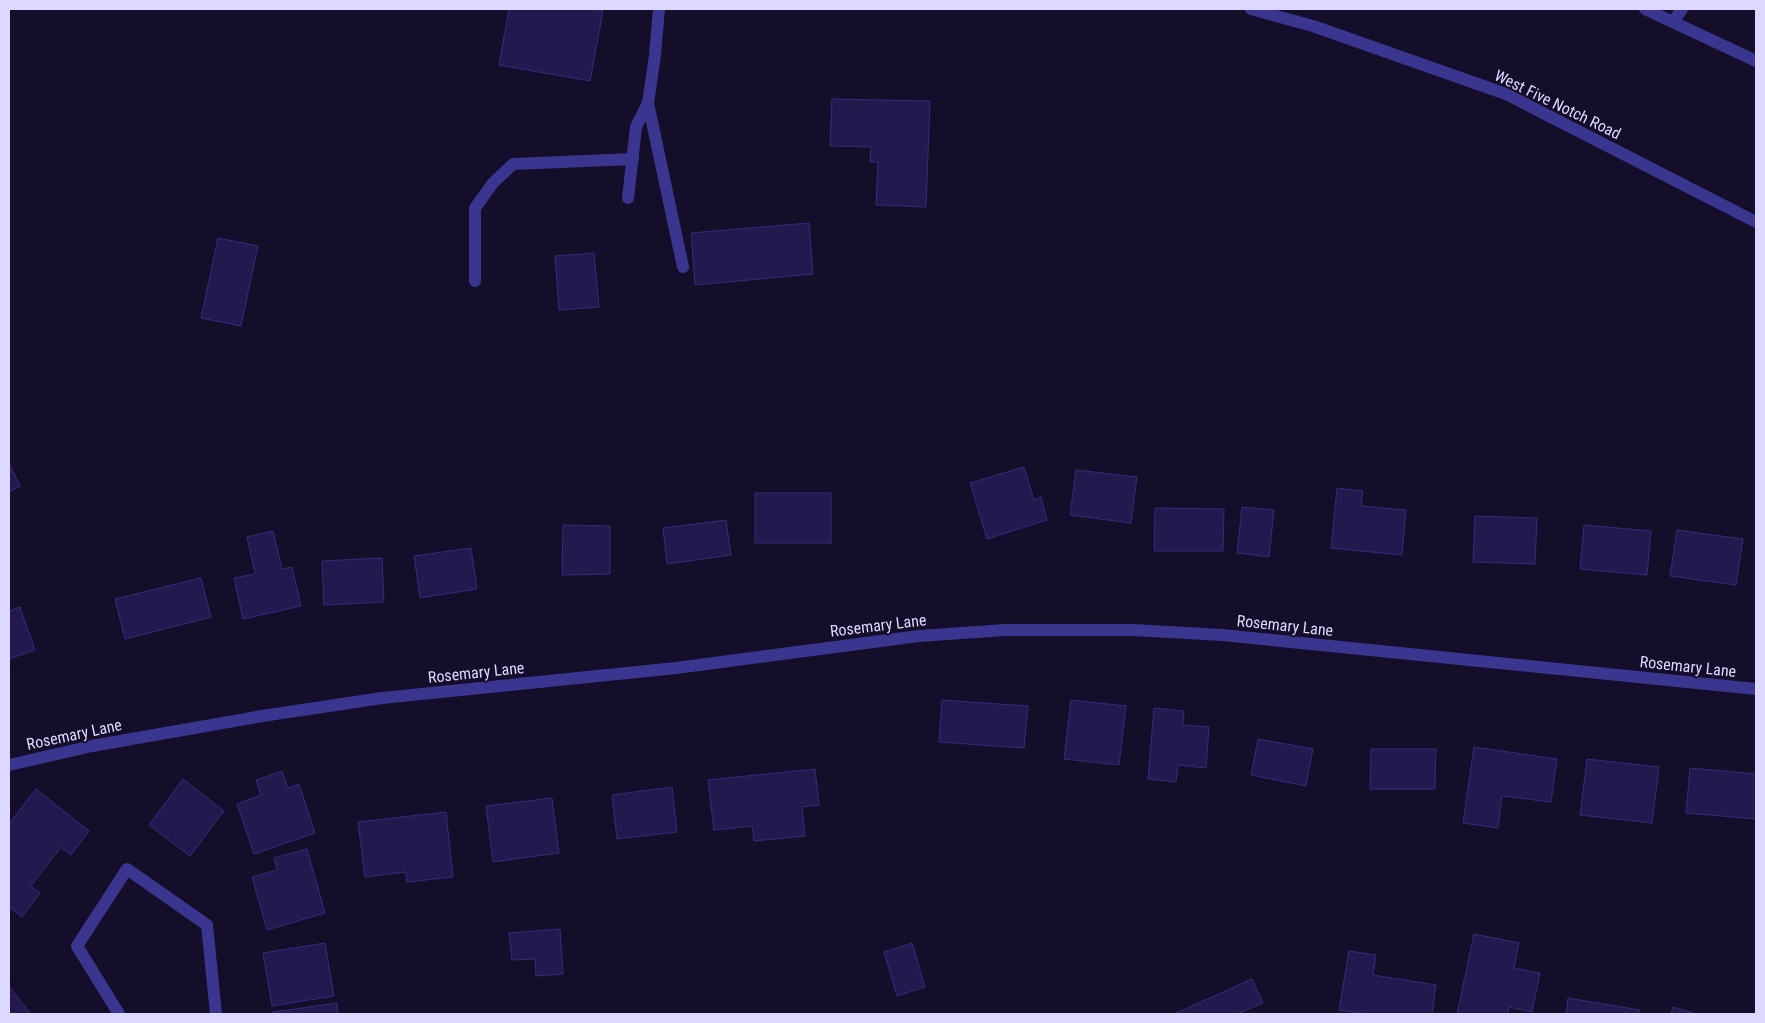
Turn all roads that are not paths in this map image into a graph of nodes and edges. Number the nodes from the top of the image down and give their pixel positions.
1 (659, 9) edge
2 (1251, 9) edge
3 (1645, 9) edge
4 (1682, 9) edge
5 (1673, 22) junction
6 (1756, 61) edge
7 (648, 103) junction
8 (633, 159) junction
9 (628, 198) dead end
10 (1756, 222) edge
11 (684, 267) dead end
12 (475, 281) dead end
13 (1756, 689) edge
14 (9, 764) edge
15 (118, 1014) edge
16 (216, 1014) edge

1 - 7 street
2 - 10 street, West Five Notch Road
3 - 5 street
4 - 5 street
5 - 6 street
7 - 8 street
7 - 11 street
8 - 9 street
8 - 12 street
13 - 14 street, Rosemary Lane
15 - 16 street

